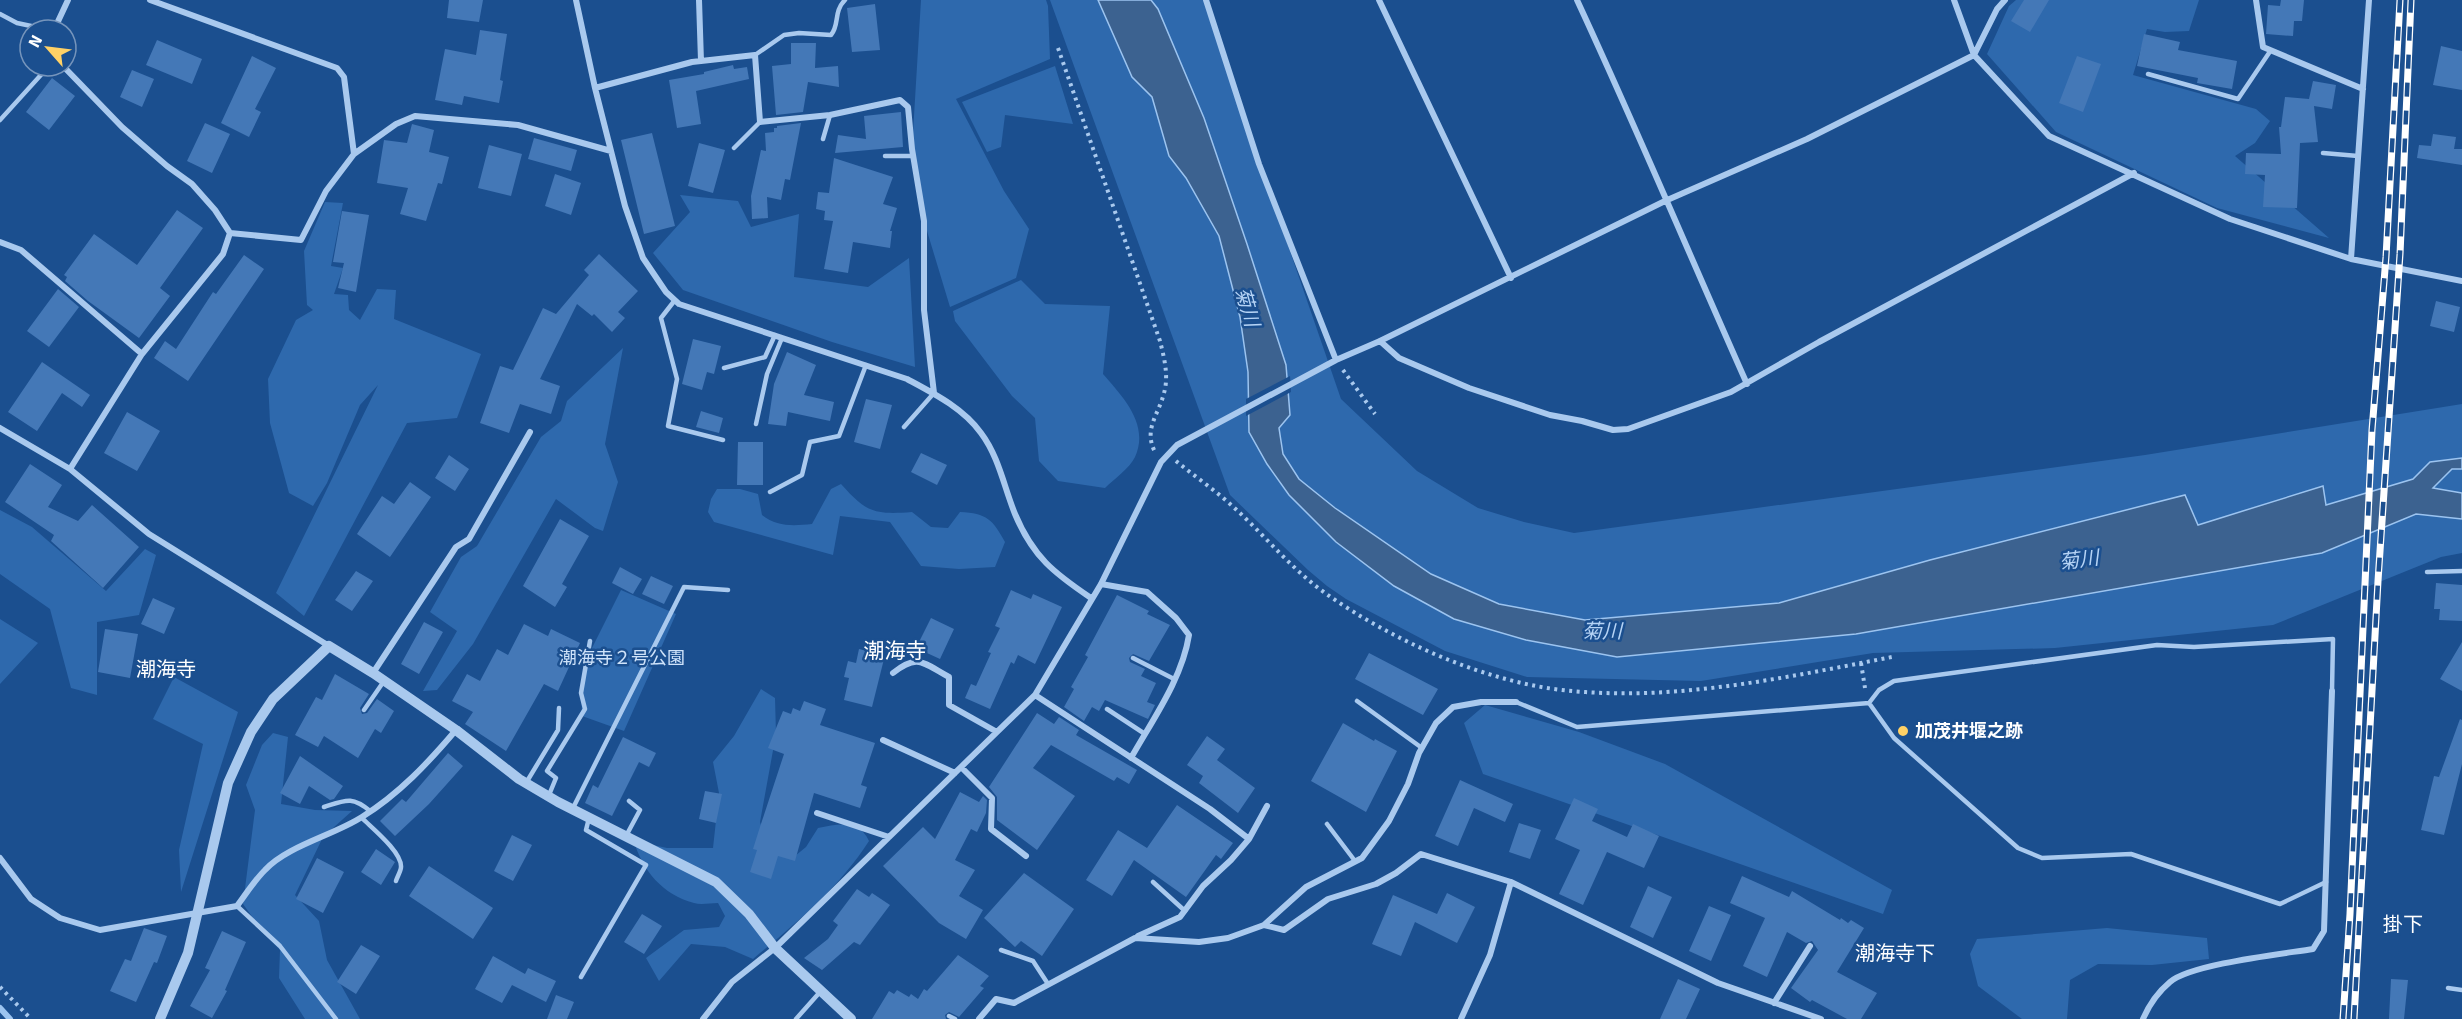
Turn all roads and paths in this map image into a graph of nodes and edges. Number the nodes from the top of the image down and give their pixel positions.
1 (68, 0) edge
2 (150, 0) edge
3 (576, 0) edge
4 (699, 0) edge
5 (845, 0) edge
6 (1206, 0) edge
7 (1379, 0) edge
8 (1577, 0) edge
9 (1954, 0) edge
10 (2005, 0) edge
11 (2256, 0) edge
12 (2369, 0) edge
13 (0, 14) edge
14 (58, 18) edge
15 (18, 23) edge
16 (1058, 48) dead end
17 (2271, 50) junction
18 (755, 55) junction
19 (1974, 55) junction
20 (701, 61) junction
21 (2148, 74) dead end
22 (37, 78) edge
23 (75, 78) edge
24 (595, 88) junction
25 (2363, 89) junction
26 (830, 115) junction
27 (0, 120) edge
28 (760, 122) junction
29 (823, 139) dead end
30 (734, 148) dead end
31 (611, 151) junction
32 (2323, 153) dead end
33 (354, 154) junction
34 (885, 156) dead end
35 (913, 156) junction
36 (2358, 156) junction
37 (2134, 173) junction
38 (1665, 201) junction
39 (230, 233) junction
40 (0, 242) edge
41 (2351, 259) junction
42 (1511, 278) junction
43 (2462, 281) edge
44 (675, 300) junction
45 (775, 335) junction
46 (782, 338) junction
47 (1380, 341) junction
48 (142, 354) junction
49 (1336, 360) junction
50 (866, 365) junction
51 (724, 368) dead end
52 (1747, 384) junction
53 (934, 393) junction
54 (1375, 414) dead end
55 (756, 424) dead end
56 (904, 427) dead end
57 (0, 428) edge
58 (530, 432) dead end
59 (723, 440) dead end
60 (1168, 455) junction
61 (1161, 462) junction
62 (70, 469) junction
63 (770, 492) dead end
64 (2462, 571) edge
65 (2427, 572) dead end
66 (1101, 584) junction
67 (728, 590) dead end
68 (1091, 598) junction
69 (590, 641) dead end
70 (328, 646) junction
71 (1892, 657) dead end
72 (1133, 658) dead end
73 (1861, 663) junction
74 (373, 673) junction
75 (893, 673) dead end
76 (1174, 679) junction
77 (384, 681) junction
78 (2332, 691) joint
79 (1035, 695) junction
80 (1357, 701) dead end
81 (1516, 702) joint
82 (1869, 703) junction
83 (559, 708) dead end
84 (1107, 709) dead end
85 (364, 710) dead end
86 (456, 730) junction
87 (998, 732) junction
88 (1144, 734) junction
89 (883, 740) dead end
90 (1422, 748) junction
91 (1131, 758) junction
92 (961, 767) junction
93 (955, 773) junction
94 (526, 783) junction
95 (548, 797) junction
96 (629, 801) dead end
97 (1267, 806) dead end
98 (324, 807) dead end
99 (572, 810) junction
100 (370, 812) junction
101 (817, 813) dead end
102 (362, 818) junction
103 (589, 818) junction
104 (1327, 824) dead end
105 (626, 836) junction
106 (889, 837) junction
107 (1249, 840) junction
108 (1026, 856) dead end
109 (0, 858) edge
110 (1355, 861) junction
111 (396, 881) dead end
112 (1153, 882) dead end
113 (1511, 882) junction
114 (2326, 882) junction
115 (237, 906) junction
116 (1185, 911) junction
117 (198, 915) junction
118 (1264, 925) junction
119 (1135, 938) junction
120 (1810, 946) dead end
121 (775, 948) junction
122 (1001, 950) dead end
123 (581, 977) dead end
124 (1048, 984) junction
125 (0, 987) edge
126 (2448, 988) dead end
127 (2462, 990) edge
128 (820, 991) junction
129 (1774, 1003) junction
130 (949, 1016) dead end
131 (31, 1019) edge
132 (160, 1019) edge
133 (336, 1019) edge
134 (703, 1019) edge
135 (796, 1019) edge
136 (852, 1019) edge
137 (955, 1019) edge
138 (979, 1019) edge
139 (1461, 1019) edge
140 (1821, 1019) edge
141 (2144, 1019) edge

1 - 14 street
2 - 33 street
3 - 24 street
4 - 20 street
5 - 18 lane
6 - 49 street
7 - 42 street
8 - 38 street
9 - 19 street
10 - 19 street
11 - 17 street
12 - 25 street
13 - 15 lane
16 - 61 path
17 - 21 lane
17 - 25 street
18 - 20 street
18 - 28 street
19 - 37 street
19 - 38 street
20 - 24 street
22 - 27 lane
23 - 39 street
24 - 31 street
25 - 36 street
26 - 28 street
26 - 29 lane
26 - 35 street
28 - 30 lane
31 - 33 street
31 - 44 street
32 - 36 lane
33 - 39 street
34 - 35 lane
35 - 53 street
36 - 41 street
37 - 41 street
37 - 52 street
38 - 42 street
38 - 52 street
39 - 48 street
40 - 48 street
41 - 43 street
42 - 47 street
44 - 45 street
44 - 59 lane
45 - 46 street
45 - 51 lane
46 - 50 street
46 - 55 lane
47 - 49 street
47 - 52 street
48 - 62 street
49 - 54 path
49 - 60 street
50 - 53 street
50 - 63 lane
53 - 56 lane
53 - 68 street
57 - 62 street
58 - 74 street
60 - 61 street
60 - 73 path
61 - 66 street
62 - 70 street
64 - 65 lane
66 - 68 street
66 - 76 street
67 - 99 lane
68 - 79 street
69 - 95 lane
70 - 74 street
70 - 117 street
71 - 73 path
72 - 76 lane
73 - 82 path
74 - 77 street
75 - 87 street
76 - 88 street
77 - 85 lane
77 - 86 street
78 - 82 lane
78 - 114 street
79 - 87 street
79 - 91 street
80 - 90 lane
81 - 82 lane
81 - 90 street
82 - 114 lane
83 - 94 lane
84 - 88 lane
86 - 94 street
86 - 100 street
87 - 92 street
88 - 91 street
89 - 93 street
90 - 110 street
91 - 107 street
92 - 93 street
92 - 108 street
93 - 106 street
94 - 95 street
95 - 99 street
96 - 105 lane
97 - 107 street
98 - 100 lane
99 - 103 street
100 - 102 street
101 - 106 street
102 - 111 lane
102 - 115 street
103 - 105 street
103 - 123 lane
104 - 110 lane
105 - 121 street
106 - 121 street
107 - 116 street
109 - 117 street
110 - 118 street
112 - 116 lane
113 - 118 street
113 - 129 street
113 - 139 street
114 - 141 street
115 - 117 street
115 - 133 lane
116 - 119 street
117 - 132 street
118 - 119 street
119 - 124 street
120 - 129 street
121 - 128 street
121 - 134 street
122 - 124 lane
124 - 138 street
125 - 131 path
126 - 127 lane
128 - 135 lane
128 - 136 street
129 - 140 street
130 - 137 lane

